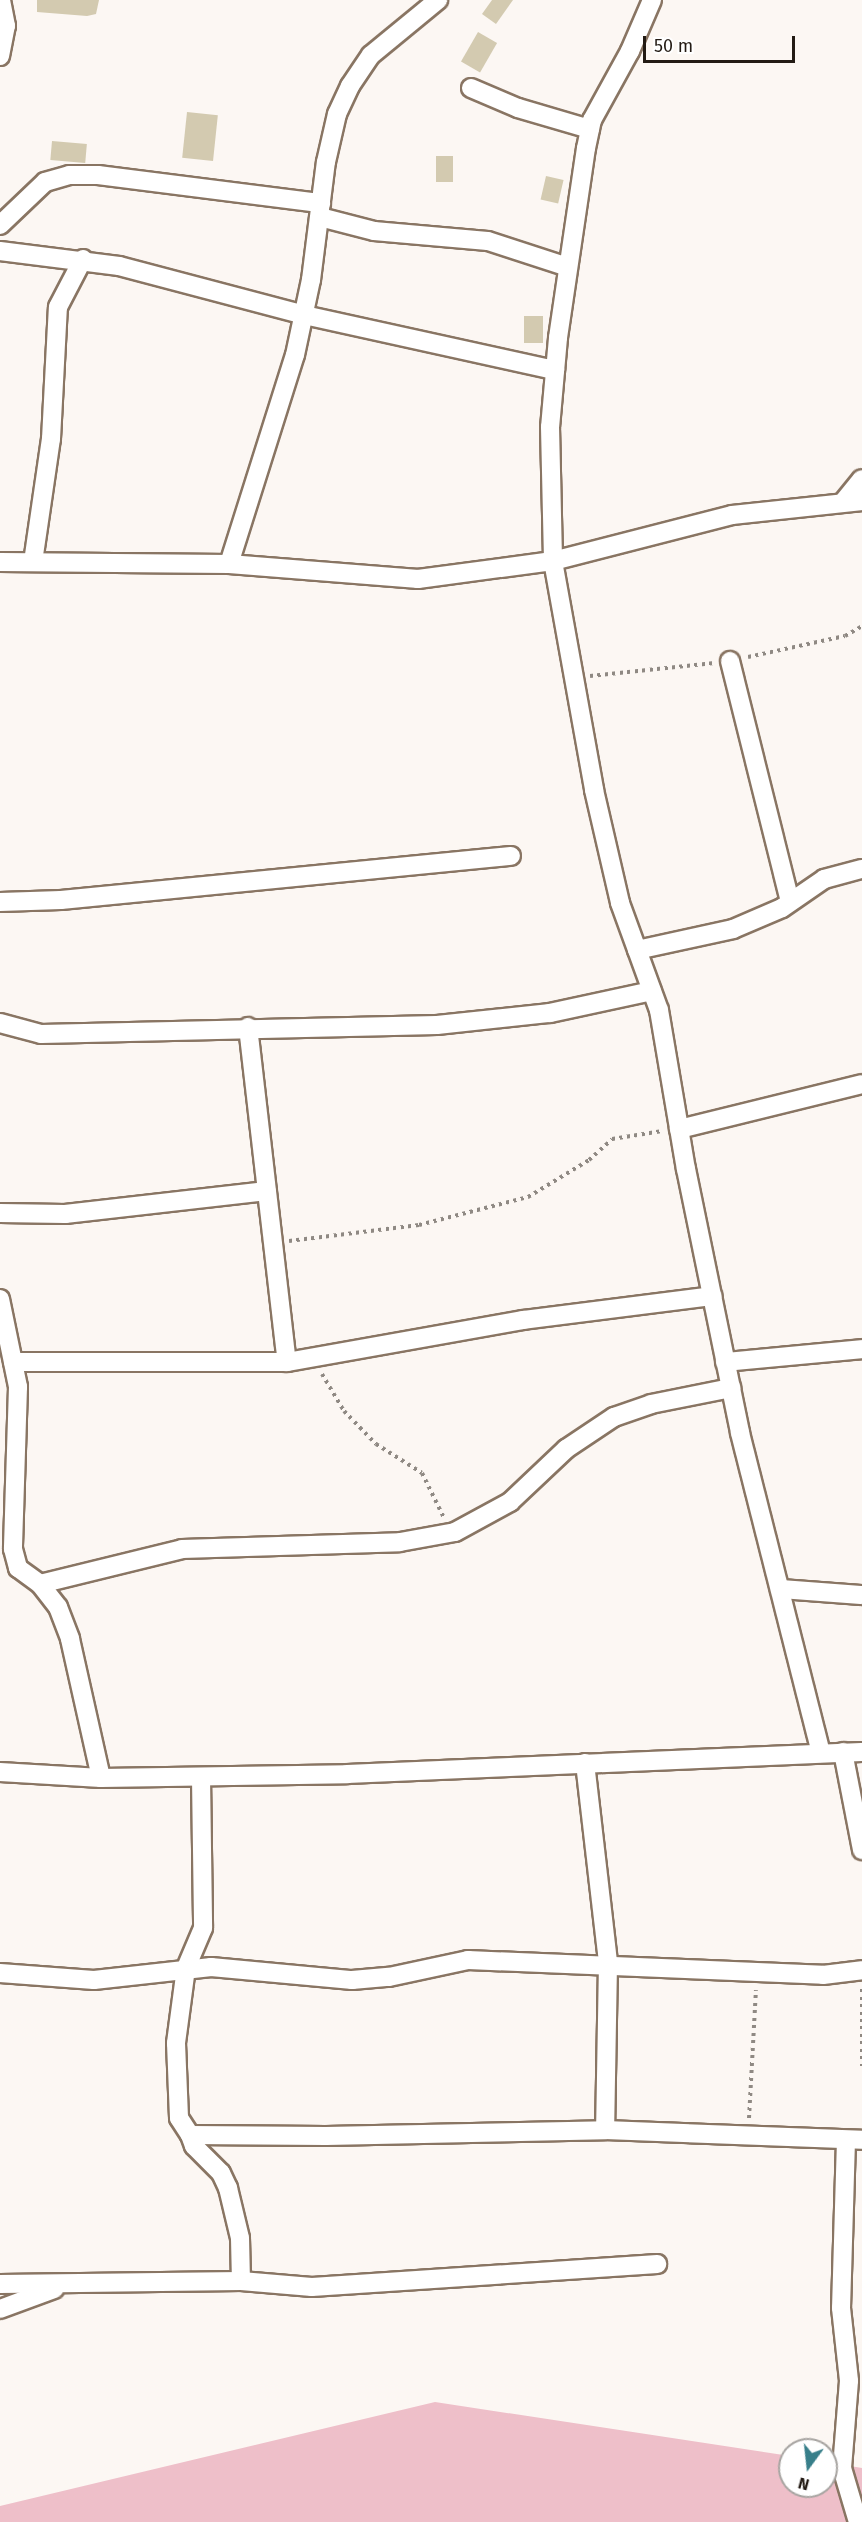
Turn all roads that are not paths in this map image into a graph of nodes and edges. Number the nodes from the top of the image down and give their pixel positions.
1 (1, 0) edge
2 (438, 0) edge
3 (652, 0) edge
4 (0, 57) edge
5 (471, 88) dead end
6 (590, 129) junction
7 (320, 210) junction
8 (0, 225) edge
9 (0, 251) edge
10 (83, 259) junction
11 (568, 267) junction
12 (304, 315) junction
13 (555, 370) junction
14 (862, 479) edge
15 (853, 501) edge
16 (553, 561) junction
17 (0, 562) edge
18 (33, 562) junction
19 (229, 564) junction
20 (730, 661) dead end
21 (511, 856) dead end
22 (862, 869) edge
23 (0, 902) edge
24 (790, 902) junction
25 (637, 950) junction
26 (652, 991) junction
27 (0, 1023) edge
28 (248, 1027) junction
29 (41, 1034) junction
30 (0, 1036) edge
31 (862, 1084) edge
32 (679, 1129) junction
33 (267, 1191) junction
34 (0, 1213) edge
35 (712, 1296) junction
36 (1, 1311) edge
37 (862, 1349) edge
38 (13, 1362) junction
39 (287, 1362) junction
40 (725, 1362) junction
41 (731, 1388) junction
42 (40, 1584) junction
43 (780, 1588) junction
44 (862, 1595) edge
45 (843, 1752) junction
46 (862, 1752) edge
47 (821, 1753) junction
48 (585, 1763) junction
49 (0, 1772) edge
50 (201, 1777) junction
51 (100, 1778) junction
52 (862, 1850) edge
53 (608, 1963) junction
54 (186, 1968) junction
55 (862, 1970) edge
56 (0, 1973) edge
57 (604, 2130) junction
58 (190, 2135) junction
59 (854, 2140) edge
60 (657, 2264) dead end
61 (241, 2281) junction
62 (0, 2284) edge
63 (67, 2284) junction
64 (0, 2309) edge
65 (854, 2351) edge
66 (858, 2522) edge

1 - 4 street
2 - 7 street
3 - 6 street
5 - 6 street
6 - 11 street
7 - 8 street
7 - 11 street
7 - 12 street
9 - 10 street
10 - 12 street
10 - 18 street
11 - 13 street
12 - 13 street
12 - 19 street
13 - 16 street
14 - 15 street
15 - 16 street
16 - 19 street
16 - 25 street
17 - 18 street
18 - 19 street
20 - 24 street
21 - 23 street
22 - 24 street
24 - 25 street
25 - 26 street
26 - 28 street
26 - 32 street
27 - 29 street
28 - 29 street
28 - 33 street
29 - 30 street
31 - 32 street
32 - 35 street
33 - 34 street
33 - 39 street
35 - 39 street
35 - 40 street
36 - 38 street
37 - 40 street
38 - 39 street
38 - 42 street
40 - 41 street
41 - 42 street
41 - 43 street
42 - 51 street
43 - 44 street
43 - 47 street
45 - 46 street
45 - 47 street
45 - 52 street
47 - 48 street
48 - 50 street
48 - 53 street
49 - 51 street
50 - 51 street
50 - 54 street
53 - 54 street
53 - 55 street
53 - 57 street
54 - 56 street
54 - 58 street
57 - 58 street
57 - 59 street
58 - 61 street
59 - 65 street
60 - 61 street
61 - 63 street
62 - 63 street
63 - 64 street
65 - 66 street

